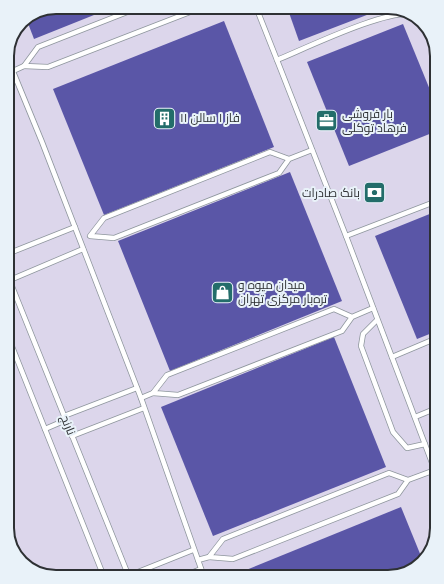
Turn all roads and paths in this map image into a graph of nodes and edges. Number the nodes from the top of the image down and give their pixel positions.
1 (122, 14) edge
2 (185, 14) edge
3 (259, 14) edge
4 (395, 15) edge
5 (277, 60) junction
6 (24, 66) junction
7 (14, 71) edge
8 (14, 74) edge
9 (16, 80) joint
10 (312, 150) junction
11 (289, 159) junction
12 (430, 204) edge
13 (75, 227) junction
14 (90, 236) junction
15 (346, 236) junction
16 (80, 240) junction
17 (83, 250) junction
18 (14, 251) edge
19 (14, 278) edge
20 (14, 290) edge
21 (373, 308) junction
22 (352, 316) junction
23 (377, 320) junction
24 (430, 341) edge
25 (14, 352) edge
26 (392, 357) junction
27 (137, 388) junction
28 (153, 393) junction
29 (141, 398) junction
30 (144, 408) junction
31 (430, 411) edge
32 (415, 417) junction
33 (65, 418) junction
34 (45, 429) junction
35 (72, 436) junction
36 (425, 444) junction
37 (430, 457) edge
38 (430, 472) edge
39 (408, 480) junction
40 (194, 550) junction
41 (209, 557) junction
42 (198, 560) junction
43 (201, 569) edge
44 (101, 570) edge
45 (126, 570) edge
46 (143, 570) edge

1 - 6 lane
2 - 6 lane
3 - 5 lane
4 - 5 lane
5 - 10 lane
6 - 7 lane
8 - 9 lane
9 - 13 lane
10 - 11 lane
10 - 15 lane
11 - 14 lane
11 - 14 lane
12 - 15 lane
13 - 16 lane
13 - 18 lane
14 - 16 lane
15 - 21 lane
16 - 17 lane
17 - 19 lane
17 - 27 lane
20 - 33 lane, نارنج
21 - 22 lane
21 - 23 lane
22 - 28 lane
22 - 28 lane
23 - 26 lane
23 - 36 lane
24 - 26 lane
25 - 34 lane, نارنج
26 - 32 lane
27 - 29 lane
27 - 33 lane
28 - 29 lane
29 - 30 lane
30 - 35 lane
30 - 40 lane
31 - 32 lane
32 - 36 lane
33 - 34 lane
33 - 35 lane, نارنج
34 - 44 lane, نارنج
35 - 45 lane, نارنج
36 - 37 lane
38 - 39 lane
39 - 41 lane
39 - 41 lane
40 - 42 lane
40 - 46 lane
41 - 42 lane
42 - 43 lane

